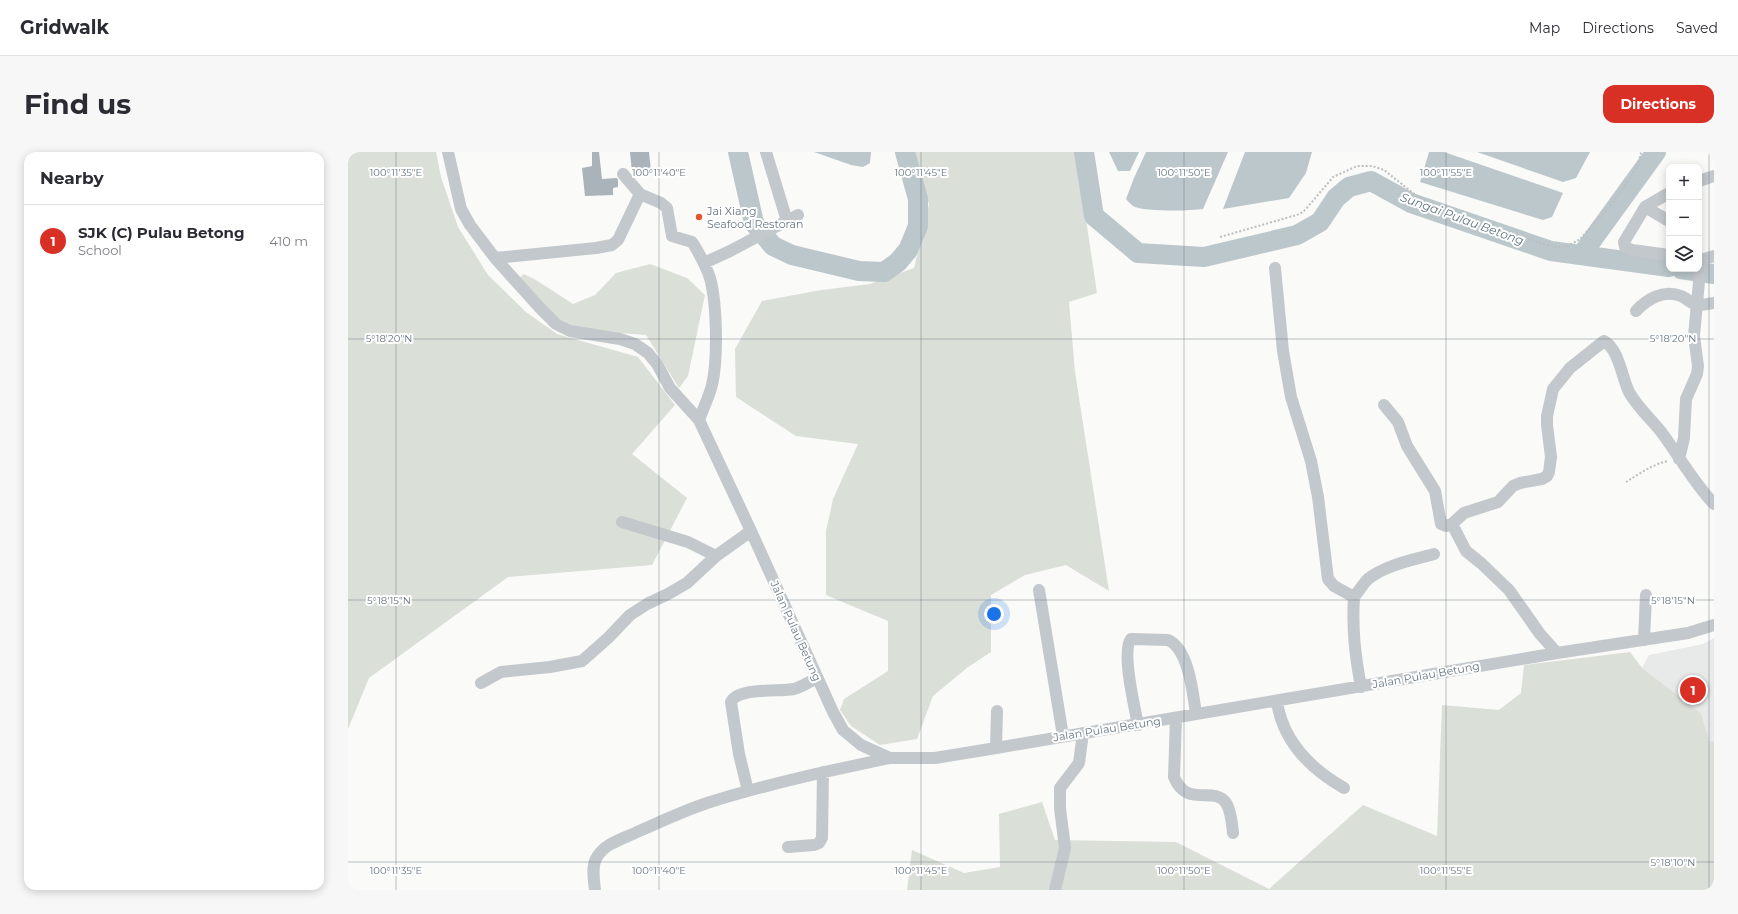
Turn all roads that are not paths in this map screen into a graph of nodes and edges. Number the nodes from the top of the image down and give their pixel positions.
1 (448, 152) edge
2 (766, 152) edge
3 (623, 174) dead end
4 (1714, 176) edge
5 (1702, 179) edge
6 (640, 194) junction
7 (1666, 195) edge
8 (1645, 207) junction
9 (1666, 219) edge
10 (1666, 255) edge
11 (1714, 256) edge
12 (495, 258) junction
13 (1702, 261) edge
14 (1702, 262) edge
15 (704, 263) junction
16 (1714, 263) edge
17 (1275, 268) dead end
18 (1699, 272) edge
19 (1697, 301) junction
20 (1714, 304) edge
21 (1636, 311) dead end
22 (1384, 405) dead end
23 (699, 420) junction
24 (1679, 459) junction
25 (1714, 504) edge
26 (622, 522) dead end
27 (1452, 524) junction
28 (751, 531) junction
29 (1434, 554) dead end
30 (716, 556) junction
31 (1039, 590) dead end
32 (1646, 595) dead end
33 (1354, 597) junction
34 (1714, 625) edge
35 (1644, 640) junction
36 (1557, 652) junction
37 (817, 678) junction
38 (481, 683) dead end
39 (1361, 687) junction
40 (1277, 702) junction
41 (997, 711) dead end
42 (1196, 714) junction
43 (1176, 718) junction
44 (1138, 725) junction
45 (1083, 733) junction
46 (1063, 736) junction
47 (996, 748) junction
48 (890, 758) junction
49 (823, 772) junction
50 (1344, 788) dead end
51 (748, 791) junction
52 (1233, 833) dead end
53 (788, 846) dead end
54 (595, 890) edge
55 (1055, 890) edge

1 - 12 street, Jalan Pulau Betung
2 - 15 street
3 - 6 street
4 - 5 street
6 - 12 street
6 - 15 street
7 - 8 street
8 - 9 street
8 - 10 street
11 - 13 street
12 - 23 street, Jalan Pulau Betung
14 - 16 street
15 - 23 street
17 - 33 street
18 - 19 street
19 - 20 street
19 - 21 street
19 - 24 street
22 - 27 street
23 - 28 street, Jalan Pulau Betung
24 - 25 street
24 - 27 street
26 - 30 street
27 - 36 street
28 - 30 street
28 - 37 street, Jalan Pulau Betung
29 - 33 street
30 - 38 street
31 - 46 street
32 - 35 street
33 - 39 street
34 - 35 street, Jalan Pulau Betung
35 - 36 street, Jalan Pulau Betung
36 - 39 street, Jalan Pulau Betung
37 - 48 street, Jalan Pulau Betung
37 - 51 street
39 - 40 street, Jalan Pulau Betung
40 - 42 street, Jalan Pulau Betung
40 - 50 street
41 - 47 street
42 - 43 street, Jalan Pulau Betung
42 - 44 street
43 - 44 street, Jalan Pulau Betung
43 - 52 street
44 - 45 street, Jalan Pulau Betung
45 - 46 street, Jalan Pulau Betung
45 - 55 street
46 - 47 street, Jalan Pulau Betung
47 - 48 street, Jalan Pulau Betung
48 - 49 street
49 - 51 street
49 - 53 street
51 - 54 street

